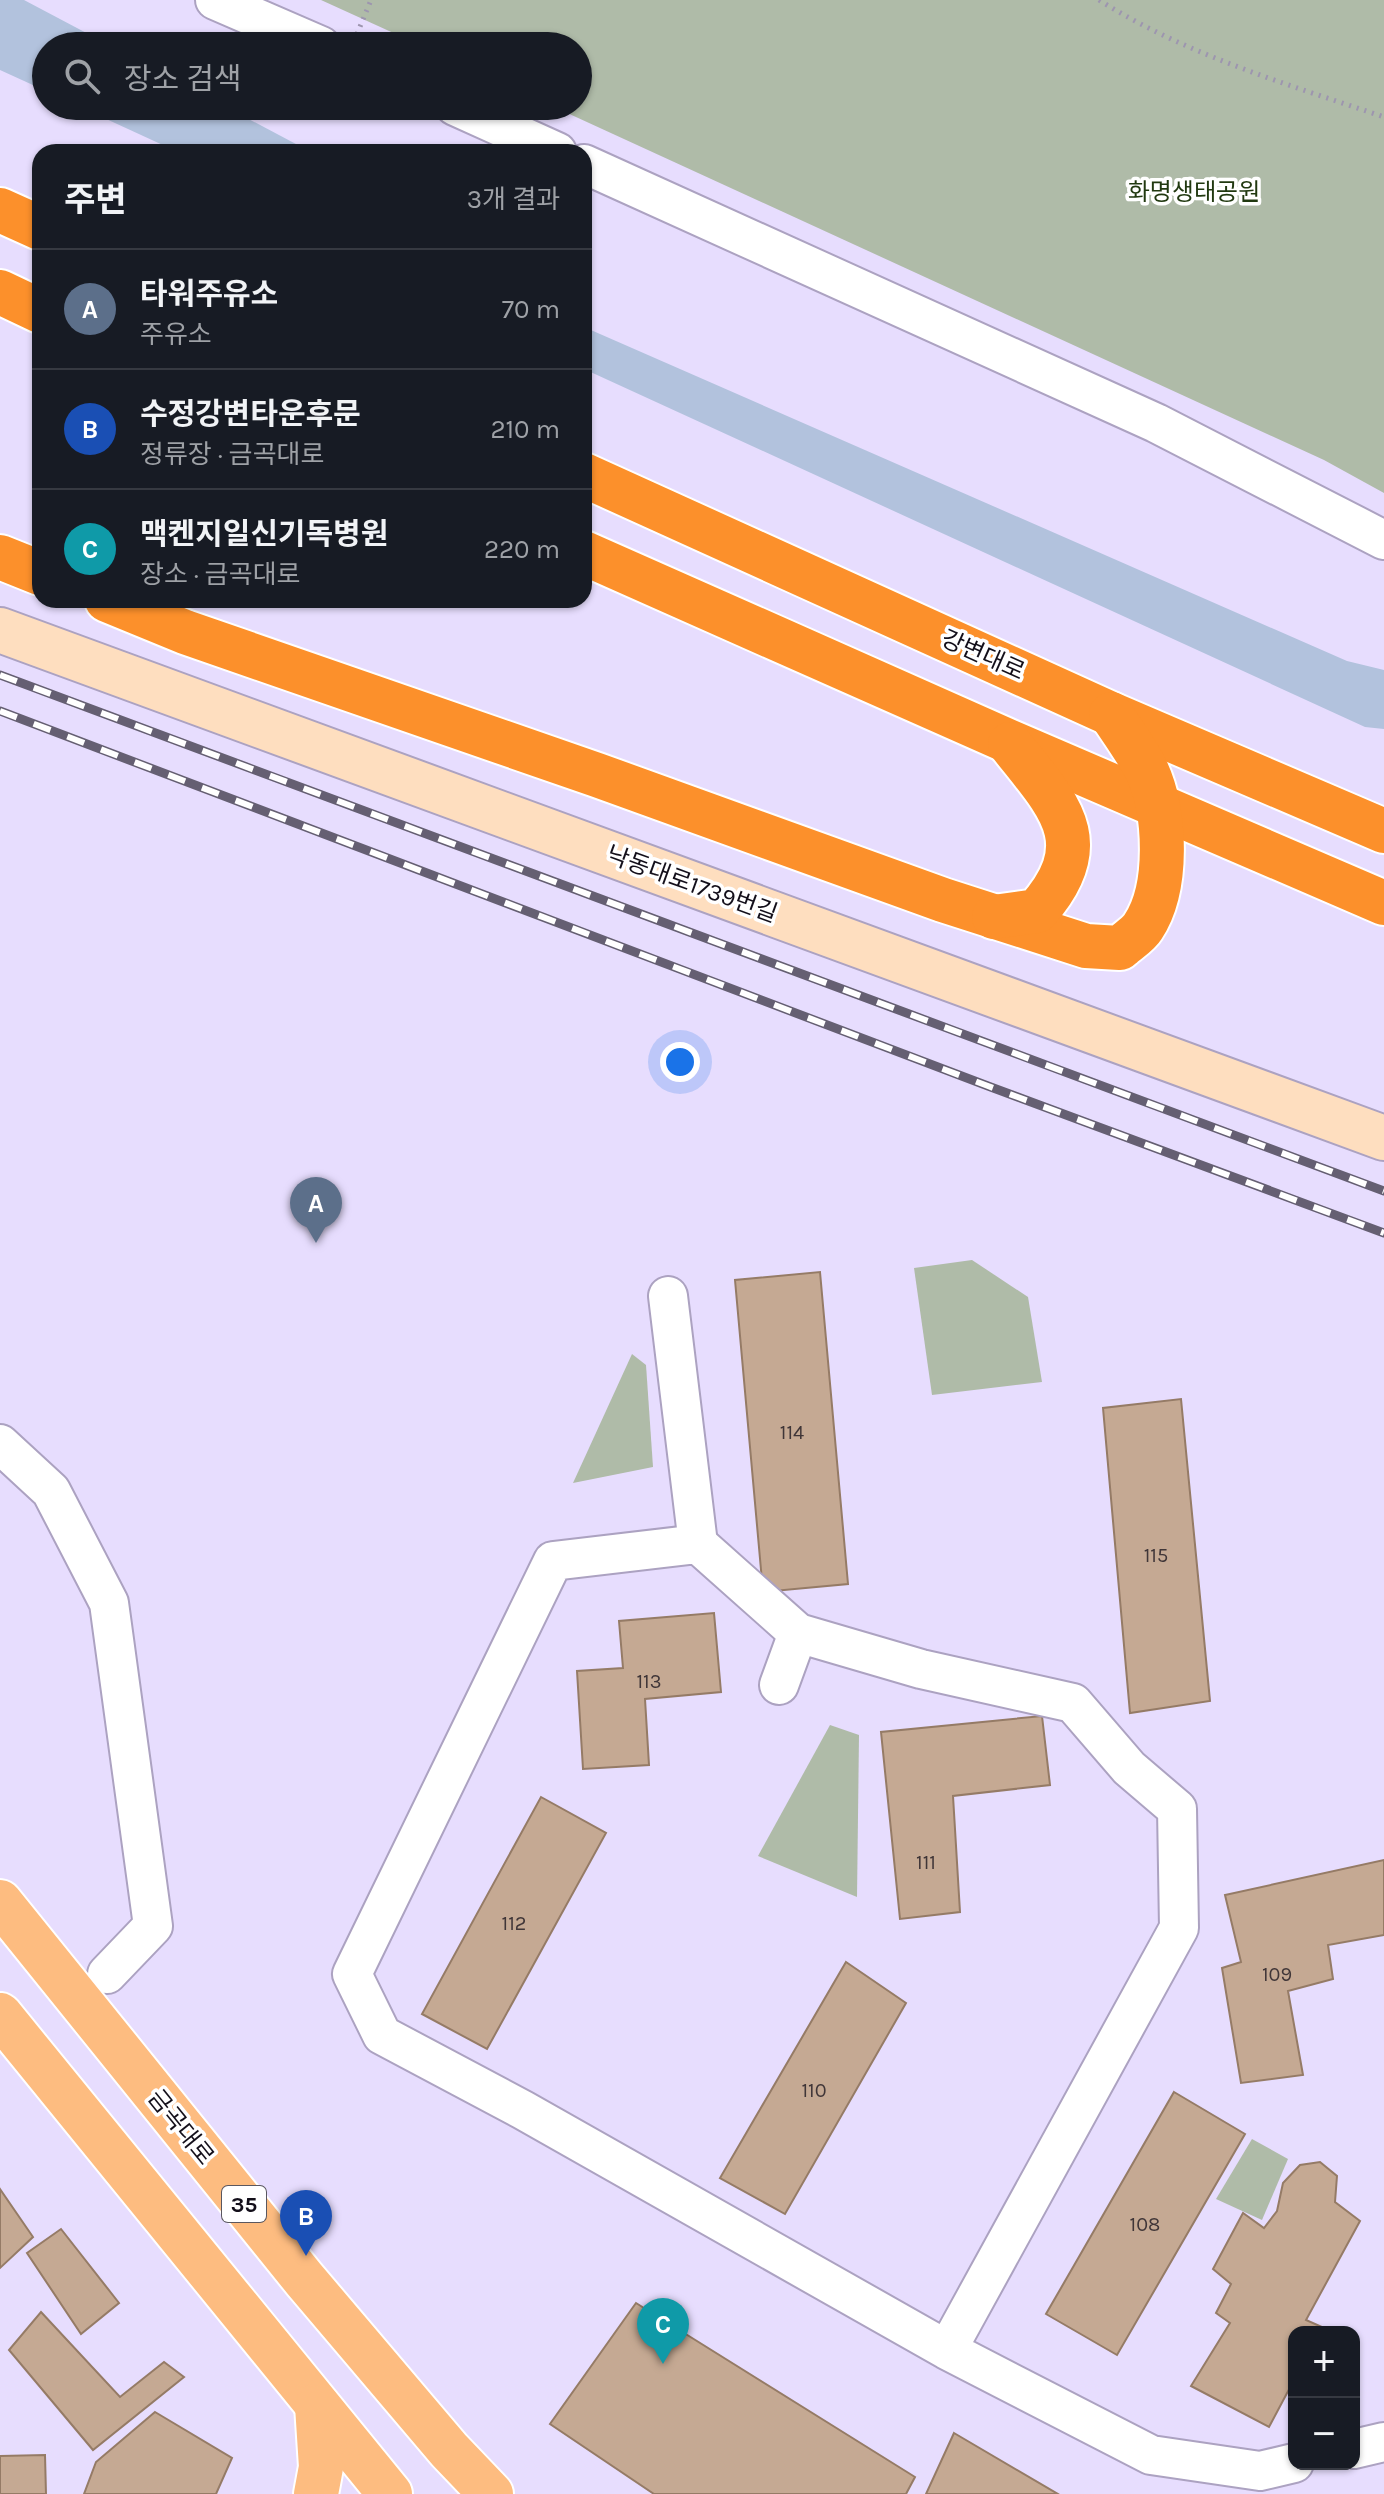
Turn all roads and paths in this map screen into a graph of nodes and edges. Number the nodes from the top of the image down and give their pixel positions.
1 (215, 0) edge
2 (371, 0) edge
3 (1099, 0) edge
4 (289, 32) edge
5 (358, 32) edge
6 (1384, 117) edge
7 (486, 120) edge
8 (539, 144) edge
9 (592, 168) edge
10 (0, 210) edge
11 (32, 224) edge
12 (0, 292) edge
13 (32, 307) edge
14 (0, 320) edge
15 (32, 326) edge
16 (592, 479) edge
17 (1384, 540) edge
18 (0, 557) edge
19 (592, 557) edge
20 (32, 570) edge
21 (126, 608) edge
22 (0, 630) edge
23 (1111, 714) junction
24 (1008, 741) junction
25 (1160, 807) junction
26 (1384, 831) edge
27 (1384, 903) edge
28 (994, 917) junction
29 (1384, 1138) edge
30 (668, 1296) dead end
31 (0, 1444) edge
32 (698, 1544) junction
33 (798, 1633) junction
34 (779, 1685) dead end
35 (1, 1906) edge
36 (107, 1974) dead end
37 (0, 2015) edge
38 (947, 2350) junction
39 (317, 2405) junction
40 (1384, 2442) edge
41 (1360, 2448) edge
42 (1288, 2464) edge
43 (316, 2494) edge
44 (390, 2494) edge
45 (491, 2494) edge

1 - 4 street
2 - 5 path
3 - 6 path
7 - 8 street
9 - 17 street
10 - 11 highway
12 - 13 highway
14 - 15 highway
16 - 23 highway, 강변대로
18 - 20 highway
19 - 24 highway
21 - 28 highway
22 - 29 street, 낙동대로1739번길
23 - 25 highway
23 - 26 highway, 강변대로
24 - 25 highway
24 - 28 highway
25 - 27 highway
25 - 28 highway
30 - 32 street
31 - 36 street
32 - 33 street
32 - 38 street
33 - 34 street
33 - 38 street
35 - 45 main road, 금곡대로 / 35
37 - 39 main road
38 - 42 street
39 - 43 main road
39 - 44 main road
40 - 41 street

